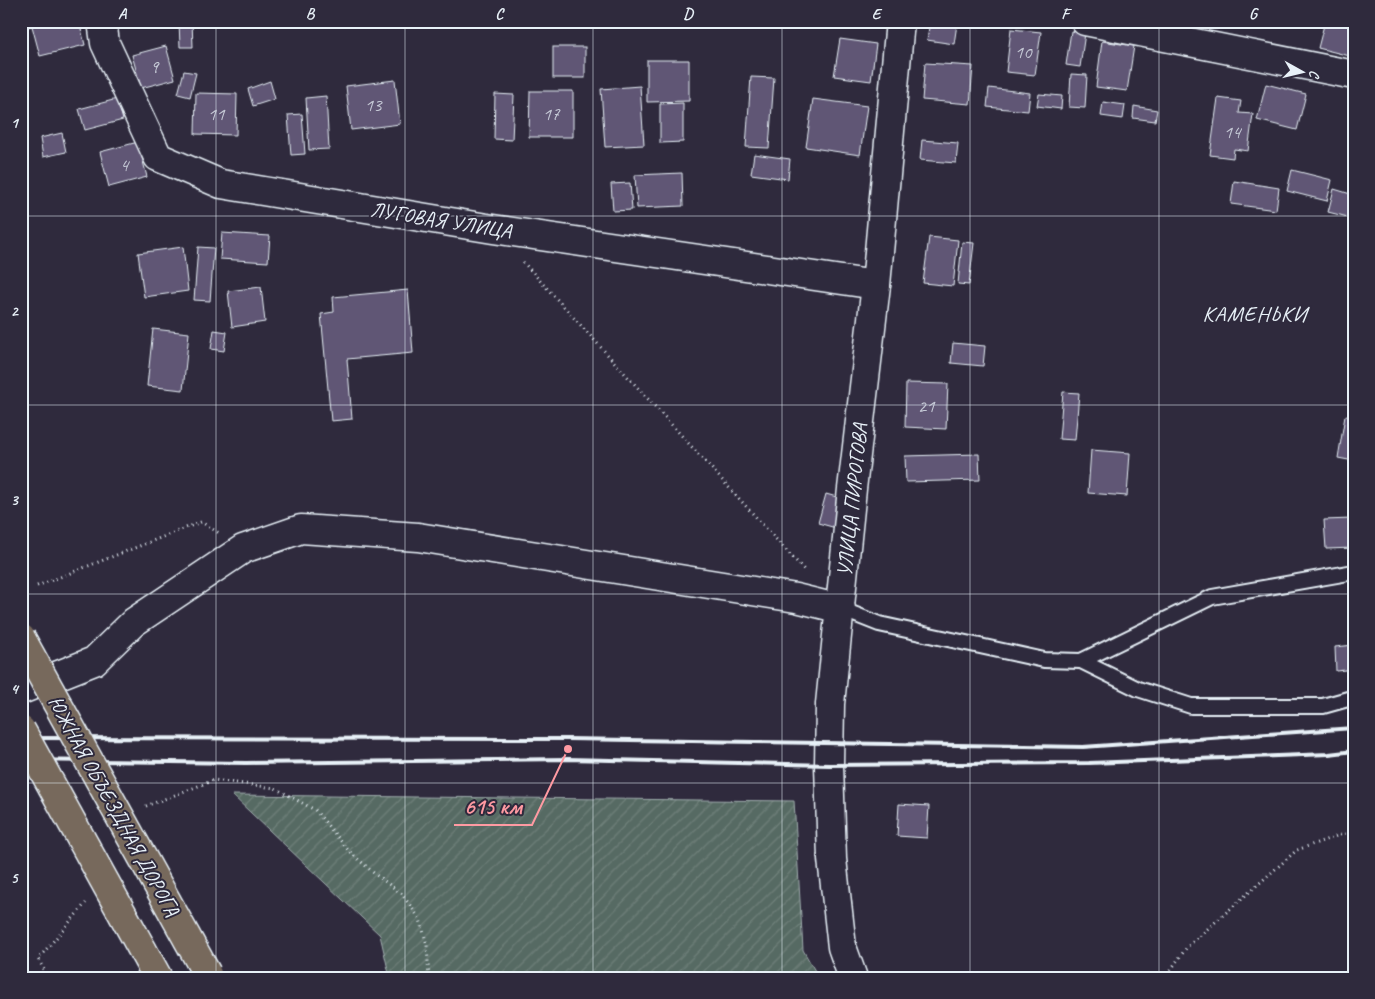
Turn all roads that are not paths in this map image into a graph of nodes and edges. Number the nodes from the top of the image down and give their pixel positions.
1 (102, 21) edge
2 (900, 21) edge
3 (1085, 21) edge
4 (1354, 75) edge
5 (876, 285) junction
6 (1354, 572) edge
7 (840, 609) junction
8 (21, 638) edge
9 (1081, 661) junction
10 (21, 690) edge
11 (1348, 699) dead end
12 (21, 730) edge
13 (207, 974) dead end
14 (158, 978) edge
15 (853, 978) edge

1 - 5 street, ЛУГОВАЯ УЛИЦА
2 - 5 street, УЛИЦА ПИРОГОВА
3 - 4 street
5 - 7 street, УЛИЦА ПИРОГОВА
6 - 9 lane
7 - 9 lane
7 - 10 street
7 - 15 street, УЛИЦА ПИРОГОВА
8 - 13 main road, ЮЖНАЯ ОБЪЕЗДНАЯ ДОРОГА, bridge
9 - 11 lane
12 - 14 main road, ЮЖНАЯ ОБЪЕЗДНАЯ ДОРОГА, bridge

